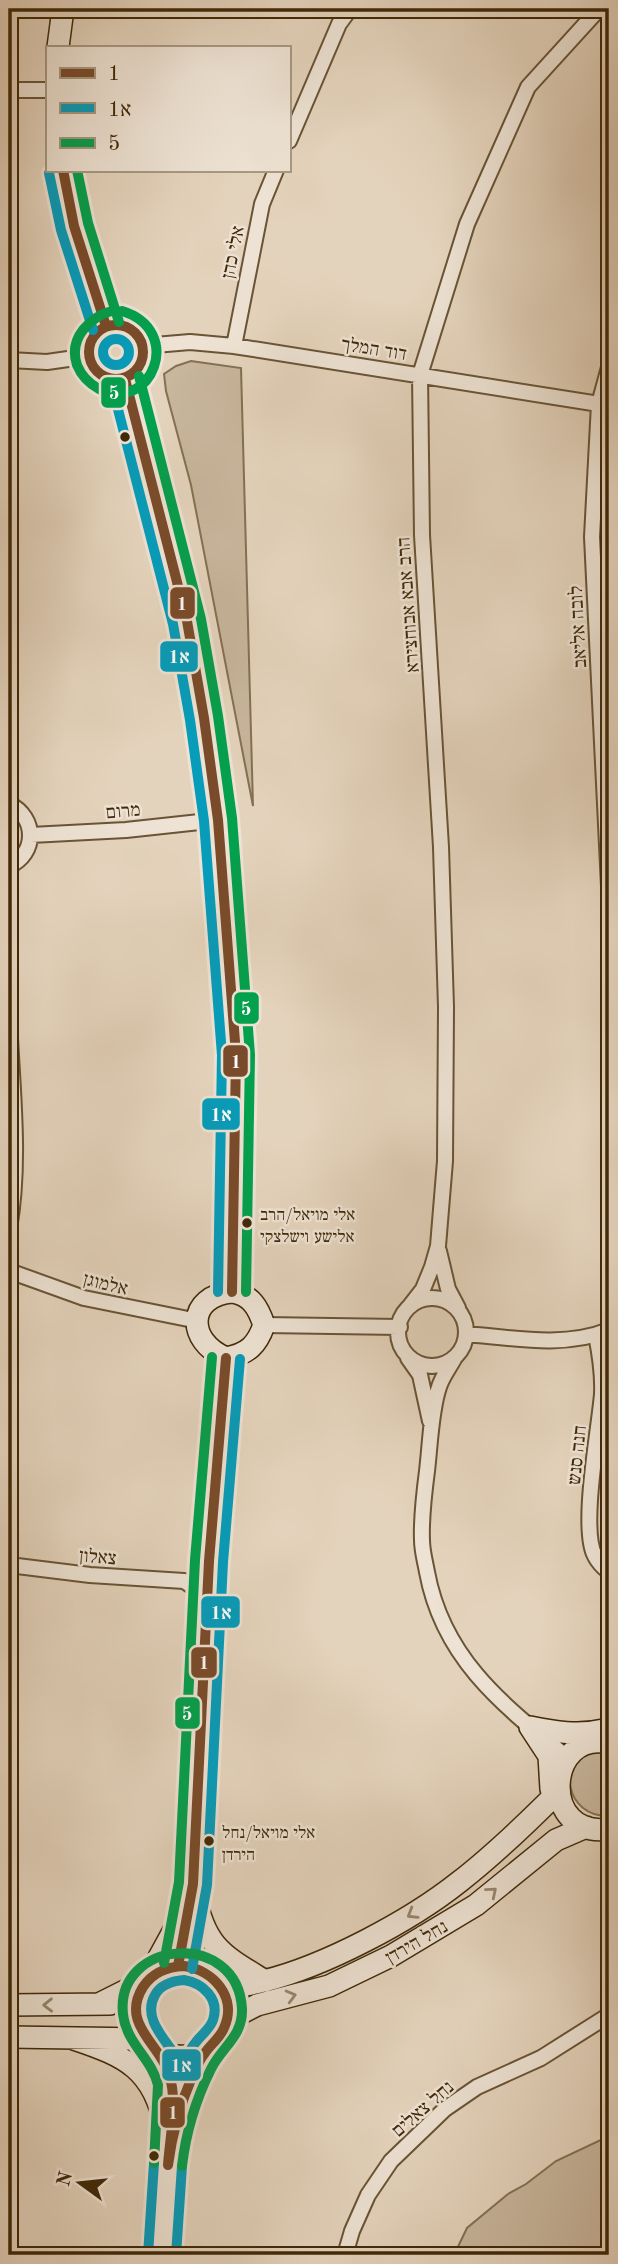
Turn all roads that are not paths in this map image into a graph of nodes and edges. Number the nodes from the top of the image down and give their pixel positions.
1 (63, 9) edge
2 (350, 9) edge
3 (599, 9) edge
4 (58, 46) edge
5 (9, 90) edge
6 (46, 90) edge
7 (290, 139) edge
8 (63, 172) edge
9 (275, 172) edge
10 (106, 326) junction
11 (233, 345) junction
12 (142, 346) junction
13 (89, 356) junction
14 (9, 360) edge
15 (609, 367) edge
16 (420, 375) junction
17 (125, 379) junction
18 (599, 404) junction
19 (9, 804) edge
20 (218, 820) junction
21 (31, 835) junction
22 (9, 866) edge
23 (609, 886) edge
24 (9, 1018) edge
25 (9, 1229) edge
26 (438, 1246) junction
27 (9, 1271) edge
28 (232, 1292) junction
29 (409, 1307) junction
30 (461, 1313) junction
31 (198, 1321) junction
32 (264, 1325) junction
33 (400, 1326) junction
34 (603, 1332) edge
35 (467, 1334) junction
36 (407, 1355) junction
37 (226, 1358) junction
38 (454, 1359) junction
39 (432, 1429) junction
40 (209, 1561) junction
41 (9, 1565) edge
42 (609, 1572) edge
43 (184, 1581) junction
44 (207, 1605) junction
45 (530, 1727) junction
46 (608, 1737) edge
47 (568, 1758) junction
48 (554, 1796) junction
49 (586, 1827) junction
50 (609, 1829) edge
51 (192, 1884) junction
52 (178, 1966) junction
53 (265, 1981) junction
54 (222, 1988) junction
55 (137, 2003) junction
56 (99, 2004) junction
57 (9, 2005) edge
58 (609, 2015) edge
59 (228, 2020) junction
60 (9, 2037) edge
61 (74, 2039) junction
62 (150, 2045) junction
63 (206, 2052) junction
64 (169, 2149) junction
65 (162, 2255) edge
66 (345, 2255) edge

1 - 4 street
2 - 7 street
3 - 16 street, הרב אבא אבוחצירא
5 - 6 street
8 - 10 street
9 - 11 street, אלי כהן
10 - 12 street
10 - 13 street
11 - 12 street, דוד המלך
11 - 16 street, דוד המלך
12 - 17 street
13 - 14 street
13 - 17 street
15 - 18 street, לובה אליאב
16 - 18 street, דוד המלך
16 - 26 street, הרב אבא אבוחצירא
17 - 20 street
18 - 23 street, לובה אליאב
19 - 21 street
20 - 21 street, מרום
20 - 28 street
21 - 22 street
24 - 25 street
26 - 29 street, הרב אבא אבוחצירא
26 - 30 street, הרב אבא אבוחצירא
27 - 31 street, אלמוגן
28 - 31 street
28 - 32 street
29 - 30 street
29 - 33 street
30 - 35 street
31 - 37 street
32 - 33 street
32 - 37 street
33 - 36 street
34 - 35 street
34 - 42 street, חנה סנש
35 - 38 street
36 - 38 street
36 - 39 street
37 - 40 street
38 - 39 street
39 - 45 street
40 - 43 street
40 - 44 street
41 - 43 street, צאלון
43 - 44 street
44 - 51 street
45 - 46 street
45 - 47 street
45 - 48 street
46 - 47 street
47 - 48 street
48 - 49 street
48 -> 53 street, נחל הירדן
49 - 50 street
59 -> 49 street, נחל הירדן
51 - 52 street
51 - 53 street
51 - 56 street
52 - 54 street
52 - 55 street
53 - 54 street, נחל הירדן
54 - 59 street
55 - 56 street
55 - 62 street
56 -> 57 street
58 - 66 street, נחל צאלים
59 - 63 street
60 - 61 street
61 - 62 street
61 - 64 street
62 - 63 street
62 - 64 street
63 - 64 street
64 - 65 street

